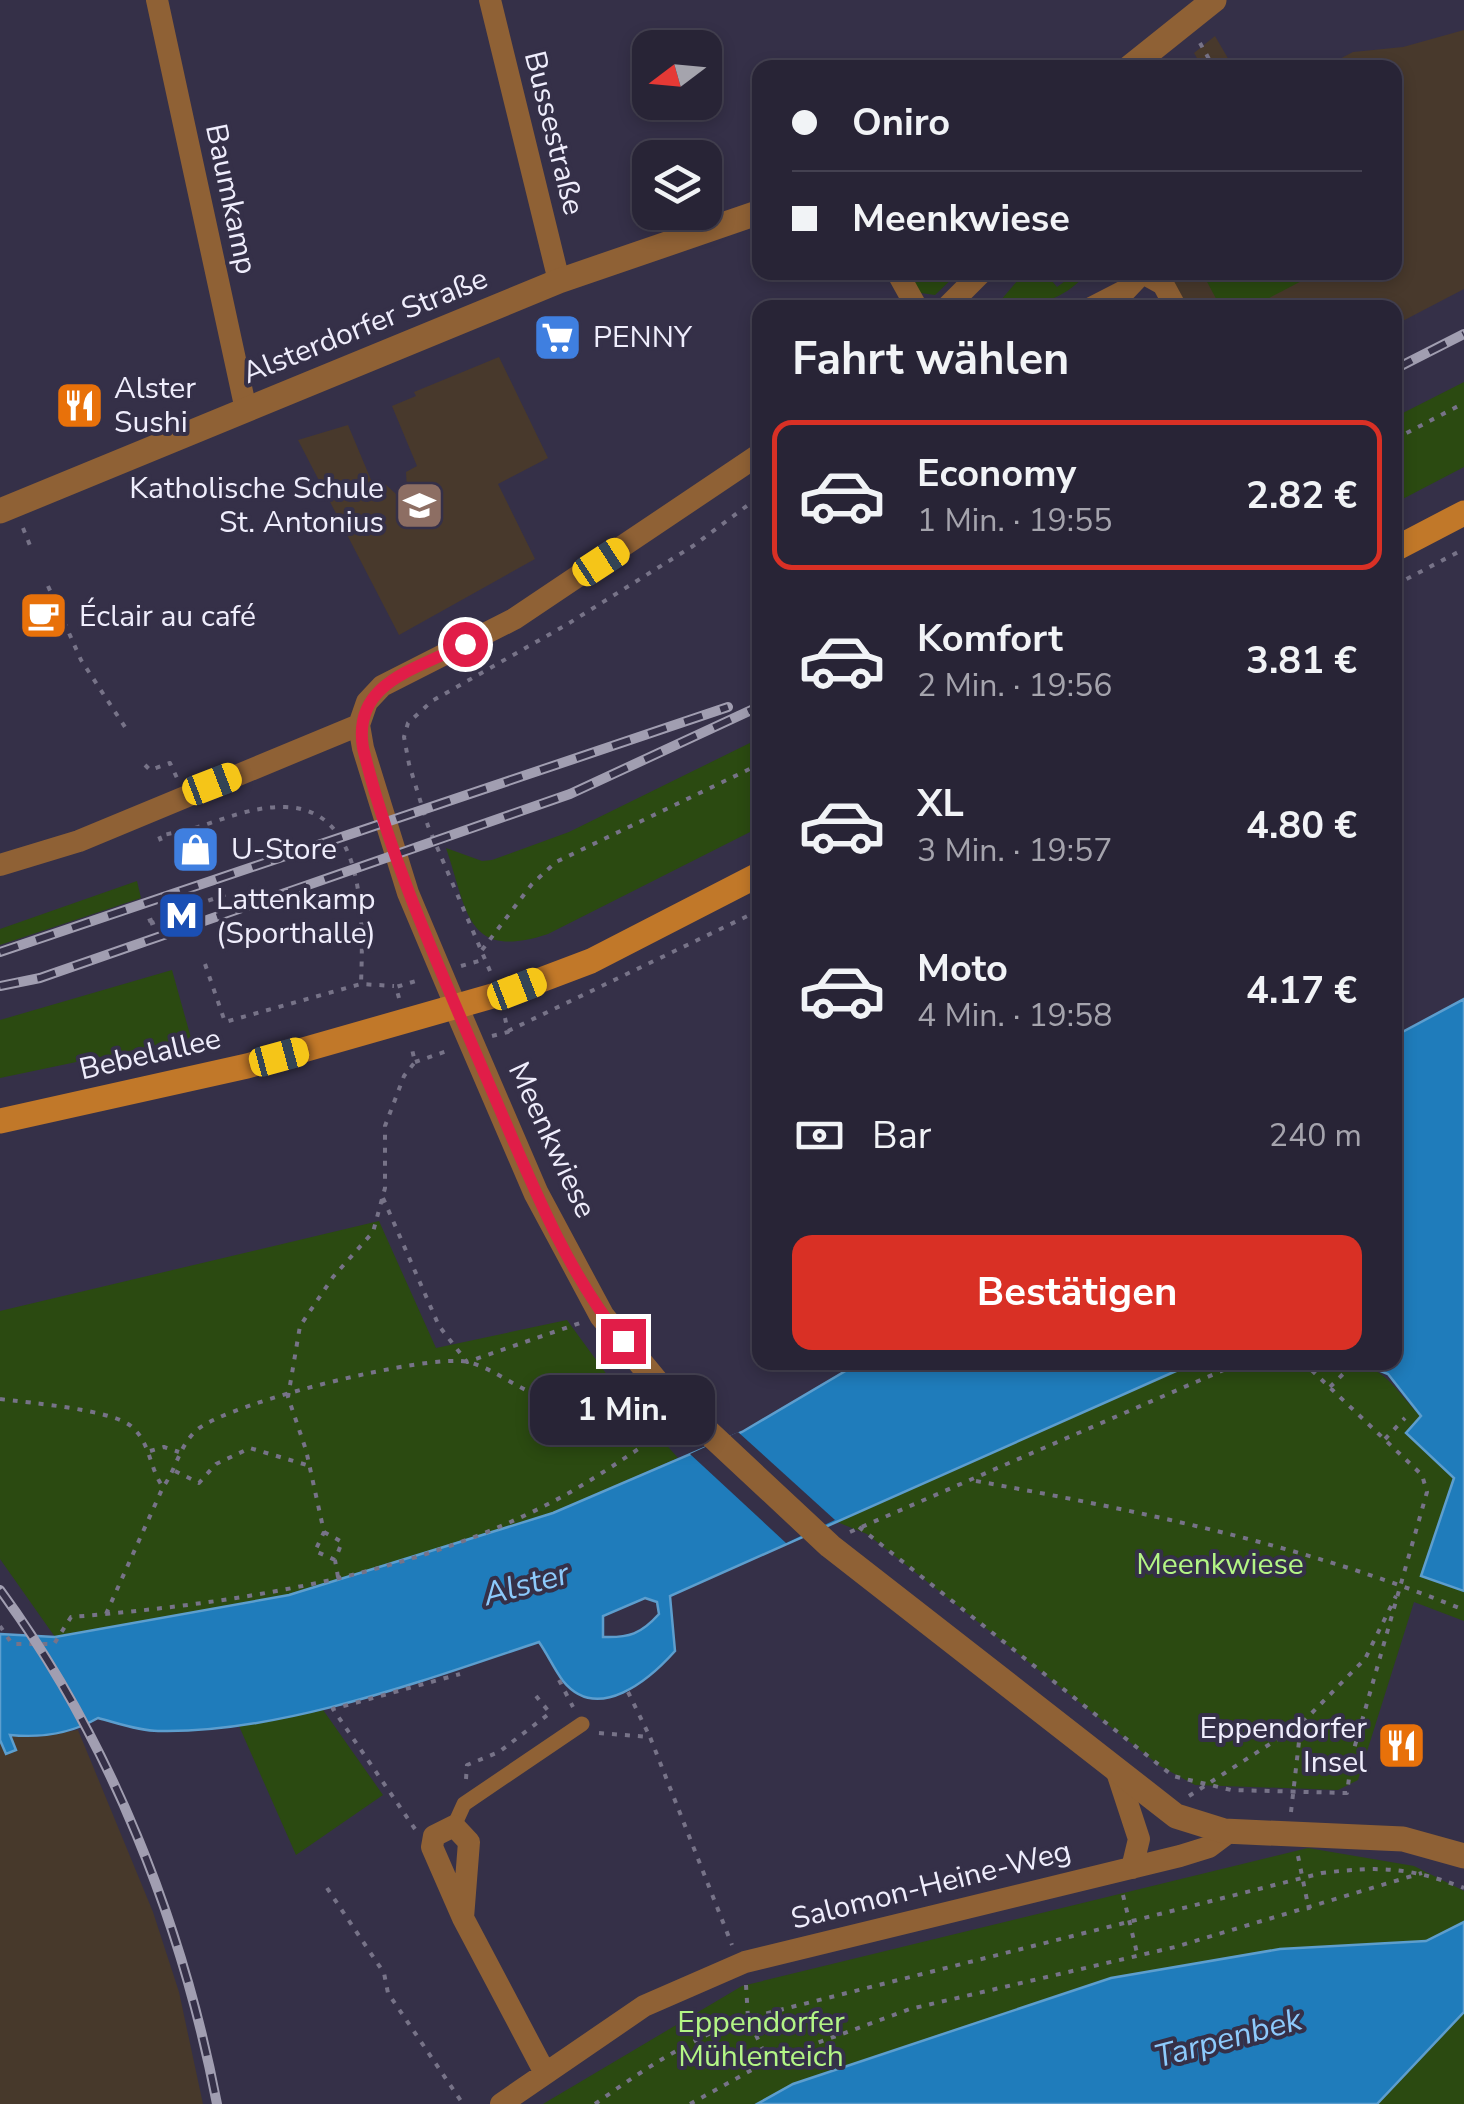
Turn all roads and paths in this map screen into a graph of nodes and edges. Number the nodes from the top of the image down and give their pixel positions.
1 (157, 0) edge
2 (490, 0) edge
3 (1200, 8) edge
4 (1138, 60) edge
5 (1212, 60) edge
6 (752, 215) edge
7 (974, 280) edge
8 (1136, 280) edge
9 (1156, 280) edge
10 (559, 281) junction
11 (954, 300) edge
12 (1107, 300) edge
13 (1172, 300) edge
14 (1464, 404) edge
15 (246, 410) junction
16 (1402, 435) edge
17 (752, 459) edge
18 (752, 502) edge
19 (0, 511) edge
20 (1464, 513) edge
21 (1402, 545) edge
22 (1464, 550) edge
23 (1402, 581) edge
24 (48, 586) dead end
25 (359, 724) junction
26 (126, 728) dead end
27 (145, 765) dead end
28 (752, 768) edge
29 (184, 794) junction
30 (195, 828) dead end
31 (0, 864) edge
32 (752, 878) edge
33 (230, 892) dead end
34 (196, 905) dead end
35 (184, 910) dead end
36 (752, 914) edge
37 (149, 922) dead end
38 (482, 950) junction
39 (486, 958) dead end
40 (204, 964) dead end
41 (360, 984) junction
42 (396, 986) dead end
43 (456, 1007) junction
44 (406, 1022) junction
45 (508, 1032) dead end
46 (0, 1121) edge
47 (383, 1198) junction
48 (602, 1316) junction
49 (467, 1362) junction
50 (1224, 1370) edge
51 (1312, 1370) edge
52 (1347, 1370) edge
53 (1330, 1387) junction
54 (288, 1397) junction
55 (0, 1399) edge
56 (687, 1416) junction
57 (1405, 1418) dead end
58 (664, 1432) junction
59 (1386, 1439) junction
60 (150, 1451) junction
61 (179, 1452) junction
62 (310, 1466) junction
63 (175, 1471) junction
64 (976, 1482) junction
65 (164, 1487) junction
66 (859, 1527) junction
67 (324, 1532) junction
68 (821, 1538) junction
69 (335, 1560) junction
70 (338, 1577) junction
71 (1402, 1584) junction
72 (1464, 1610) edge
73 (106, 1614) junction
74 (0, 1626) edge
75 (460, 1674) dead end
76 (560, 1680) dead end
77 (628, 1692) dead end
78 (536, 1696) dead end
79 (582, 1724) junction
80 (1300, 1724) junction
81 (650, 1737) junction
82 (1116, 1769) junction
83 (1202, 1784) junction
84 (1292, 1794) junction
85 (464, 1804) junction
86 (1182, 1804) dead end
87 (1291, 1816) dead end
88 (454, 1826) junction
89 (1230, 1832) junction
90 (432, 1847) junction
91 (1297, 1849) dead end
92 (1464, 1856) edge
93 (1424, 1873) junction
94 (1126, 1876) junction
95 (1303, 1880) junction
96 (327, 1888) dead end
97 (1464, 1888) edge
98 (1309, 1910) junction
99 (462, 1918) junction
100 (1130, 1922) junction
101 (1137, 1954) junction
102 (745, 1962) junction
103 (748, 2018) junction
104 (768, 2061) junction
105 (544, 2073) junction
106 (463, 2104) edge
107 (501, 2104) edge
108 (596, 2104) edge
109 (690, 2104) edge

1 - 15 street, Baumkamp
2 - 10 street, Bussestraße
3 - 4 street
3 - 5 path
6 - 10 street, Alsterdorfer Straße
7 - 11 street
8 - 12 street
9 - 13 street
10 - 15 street, Alsterdorfer Straße
14 - 16 path
15 - 19 street, Alsterdorfer Straße
17 - 25 street
18 - 38 path
20 - 21 main road
22 - 23 path
24 - 26 path
25 - 29 street
25 - 43 street, Meenkwiese
27 - 29 path
28 - 38 path
29 - 31 street
30 - 41 path
32 - 43 main road, Bebelallee
33 - 34 path
35 - 37 path
36 - 45 path
38 - 39 path
40 - 41 path
41 - 42 path
43 - 44 main road, Bebelallee
43 - 48 street, Meenkwiese
44 - 46 main road, Bebelallee
44 - 47 path
47 - 49 path
47 - 54 path
48 - 49 path
48 - 56 street, Meenkwiese
49 - 54 path
49 - 58 path
50 - 64 path
51 - 53 path
52 - 53 path
53 - 59 path
54 - 61 path
54 - 62 path
55 - 60 path
56 - 58 path
56 - 68 street, Meenkwiese
57 - 59 path
58 - 70 path
59 - 71 path
60 - 61 path
60 - 65 path
61 - 63 path
62 - 63 path
62 - 67 path
63 - 65 path
64 - 66 path
64 - 71 path
65 - 73 path
66 - 68 path
66 - 83 path
67 - 69 path
67 - 69 path
68 - 82 street, Meenkwiese
69 - 70 path
70 - 73 path
71 - 72 path
71 - 80 path
71 - 84 path
73 - 74 path
75 - 90 path
76 - 79 path
77 - 81 path
78 - 85 path
79 - 81 path
79 - 85 street
80 - 83 path
80 - 84 path
81 - 102 path
82 - 89 street, Meenkwiese
82 - 94 street
83 - 84 path
83 - 86 path
84 - 87 path
85 - 88 street
88 - 90 street
88 - 99 street
89 - 92 street, Meenkwiese
89 - 94 street, Salomon-Heine-Weg
90 - 99 street
91 - 95 path
93 - 95 path
93 - 97 path
93 - 98 path
94 - 100 path
94 - 102 street, Salomon-Heine-Weg
95 - 98 path
95 - 100 path
96 - 106 path
98 - 101 path
99 - 105 street
100 - 101 path
100 - 103 path
101 - 104 path
102 - 103 path
102 - 105 street, Salomon-Heine-Weg
103 - 104 path
103 - 108 path
104 - 109 path
105 - 107 street, Salomon-Heine-Weg

